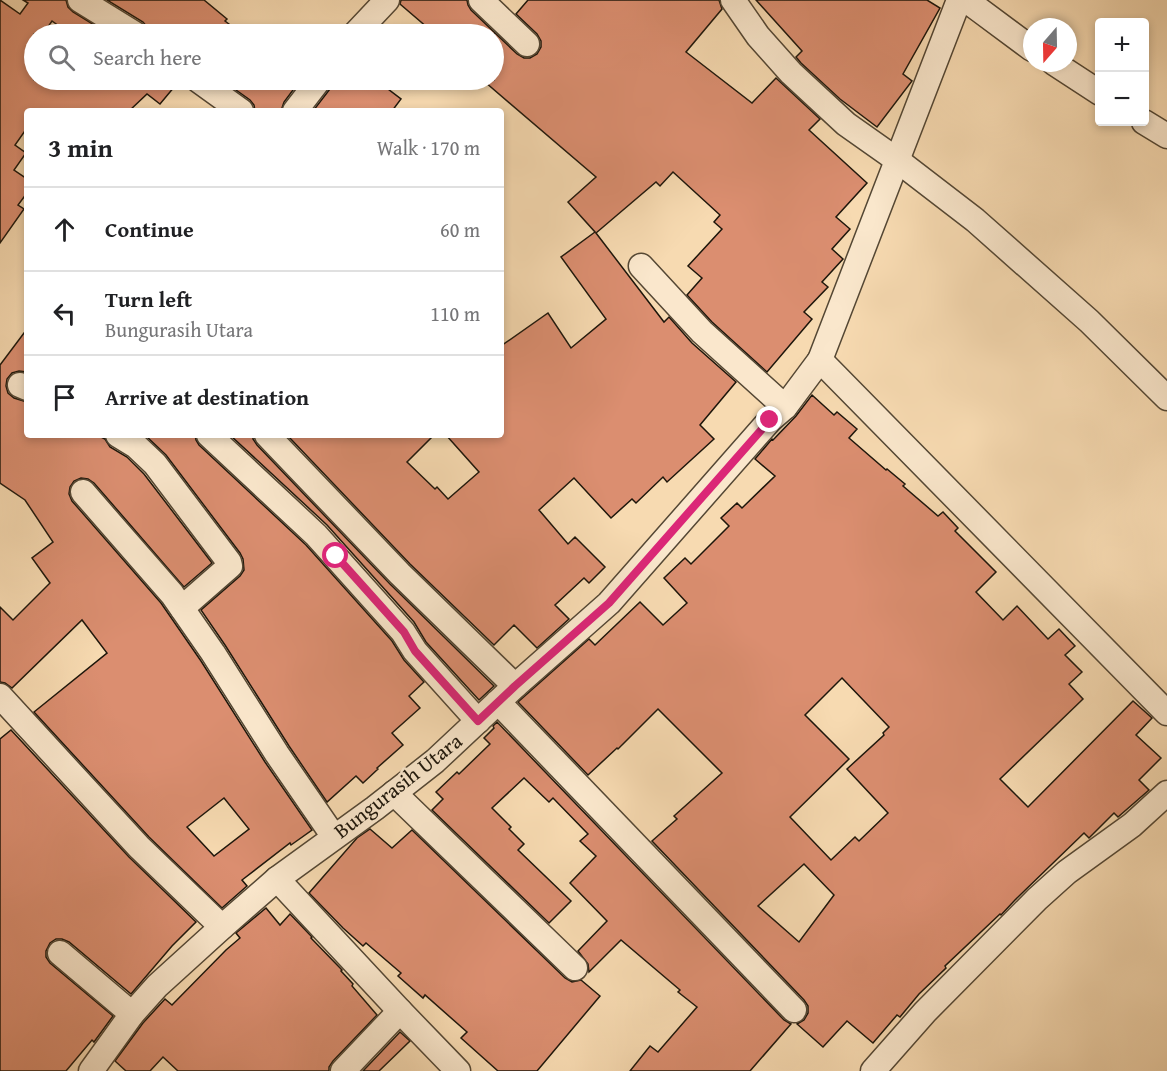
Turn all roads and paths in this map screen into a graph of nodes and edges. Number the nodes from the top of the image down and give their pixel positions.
1 (80, 0) edge
2 (387, 0) edge
3 (481, 0) edge
4 (733, 0) edge
5 (959, 0) edge
6 (966, 0) edge
7 (119, 24) edge
8 (364, 24) edge
9 (1023, 42) edge
10 (527, 44) dead end
11 (1068, 72) edge
12 (212, 90) edge
13 (311, 90) edge
14 (1095, 90) edge
15 (237, 108) edge
16 (297, 108) edge
17 (1149, 125) edge
18 (1167, 136) edge
19 (897, 160) junction
20 (640, 266) dead end
21 (820, 360) junction
22 (1167, 398) edge
23 (785, 407) junction
24 (123, 438) edge
25 (212, 438) edge
26 (270, 438) edge
27 (83, 492) dead end
28 (182, 608) junction
29 (515, 686) junction
30 (0, 696) edge
31 (498, 702) junction
32 (1167, 713) edge
33 (478, 721) junction
34 (393, 793) junction
35 (1167, 793) edge
36 (334, 837) junction
37 (277, 879) junction
38 (222, 927) junction
39 (60, 953) dead end
40 (575, 968) dead end
41 (794, 1010) dead end
42 (400, 1011) junction
43 (132, 1014) junction
44 (91, 1071) edge
45 (343, 1071) edge
46 (458, 1071) edge
47 (873, 1071) edge

1 - 7 street
2 - 8 street
3 - 10 street
4 - 19 street
5 - 19 street, Bungurasih Utara
6 - 9 street
11 - 14 street
12 - 15 street
13 - 16 street
17 - 18 street
19 - 21 street, Bungurasih Utara
19 - 22 street
20 - 23 street
21 - 23 street, Bungurasih Utara
21 - 32 street
23 - 29 street, Bungurasih Utara
24 - 28 street
25 - 33 street
26 - 29 street
27 - 28 street
28 - 36 street
29 - 31 street, Bungurasih Utara
30 - 38 street
31 - 33 street, Bungurasih Utara
31 - 41 street
33 - 34 street, Bungurasih Utara
34 - 36 street, Bungurasih Utara
34 - 40 street
35 - 47 street
36 - 37 street, Bungurasih Utara
37 - 38 street, Bungurasih Utara
37 - 42 street
38 - 43 street, Bungurasih Utara
39 - 43 street
42 - 45 street
42 - 46 street
43 - 44 street, Bungurasih Utara

